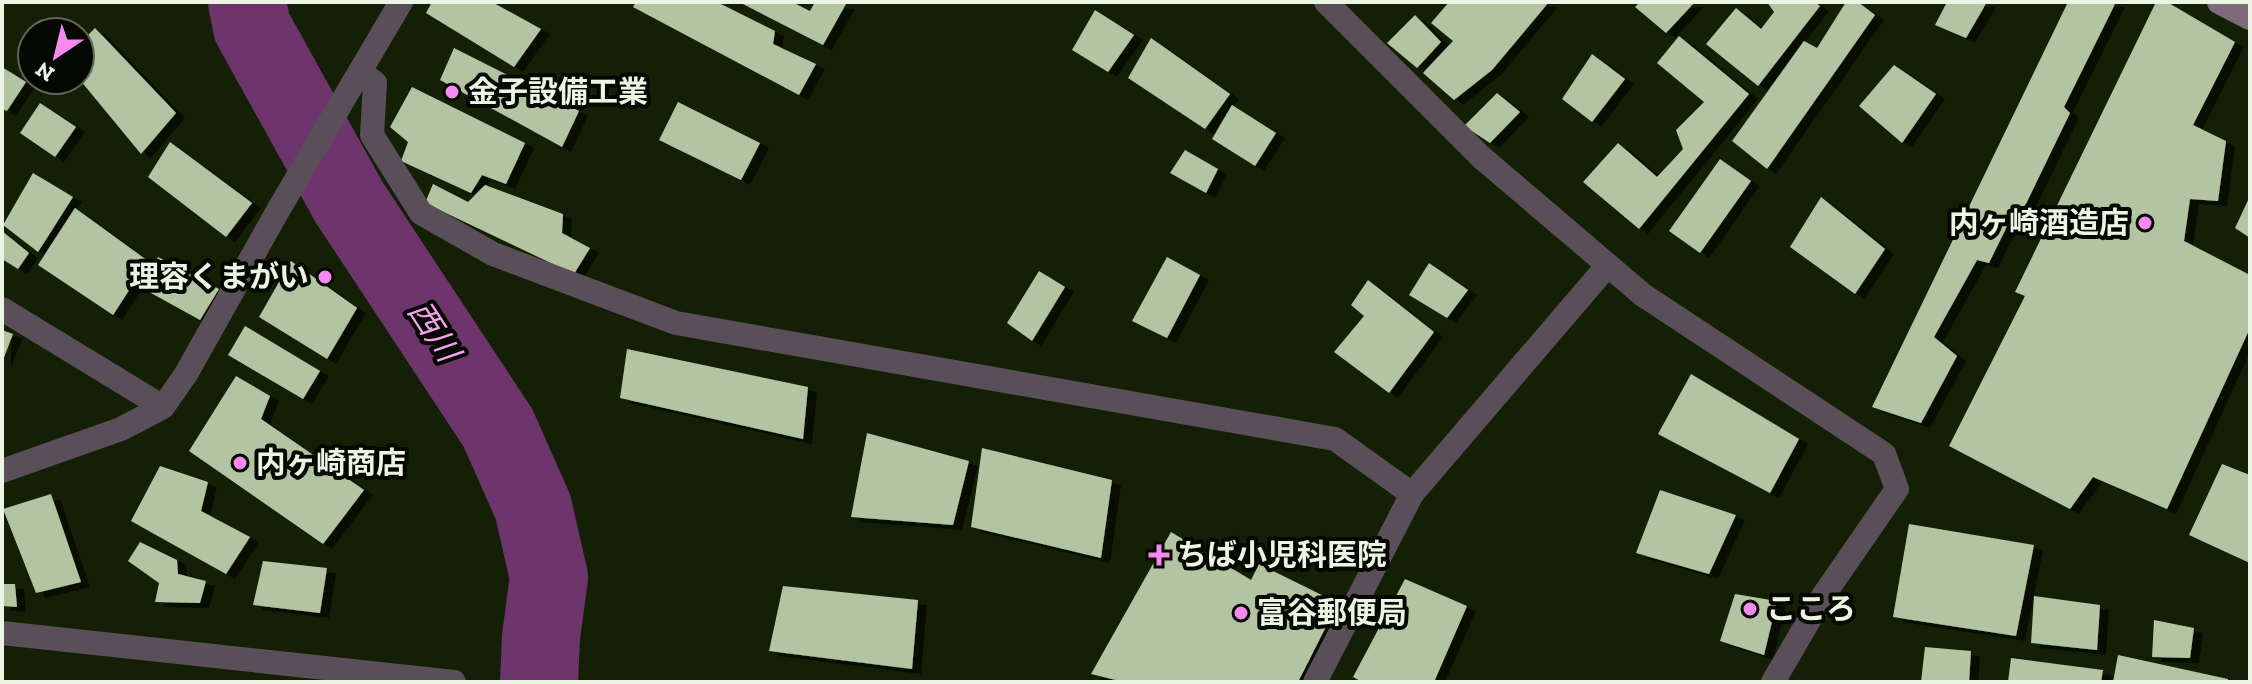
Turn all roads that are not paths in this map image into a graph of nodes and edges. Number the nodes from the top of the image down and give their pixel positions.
1 (401, 2) edge
2 (1326, 2) edge
3 (2219, 2) edge
4 (2250, 18) edge
5 (361, 72) junction
6 (1608, 265) junction
7 (2, 309) edge
8 (163, 407) junction
9 (2, 471) edge
10 (1412, 494) junction
11 (2, 633) edge
12 (454, 682) edge
13 (1315, 682) edge
14 (1773, 682) edge

1 - 5 street
2 - 6 street
3 - 4 main road
5 - 8 street
5 - 10 street
6 - 10 street
6 - 14 street
7 - 8 street
8 - 9 street
10 - 13 street
11 - 12 street

